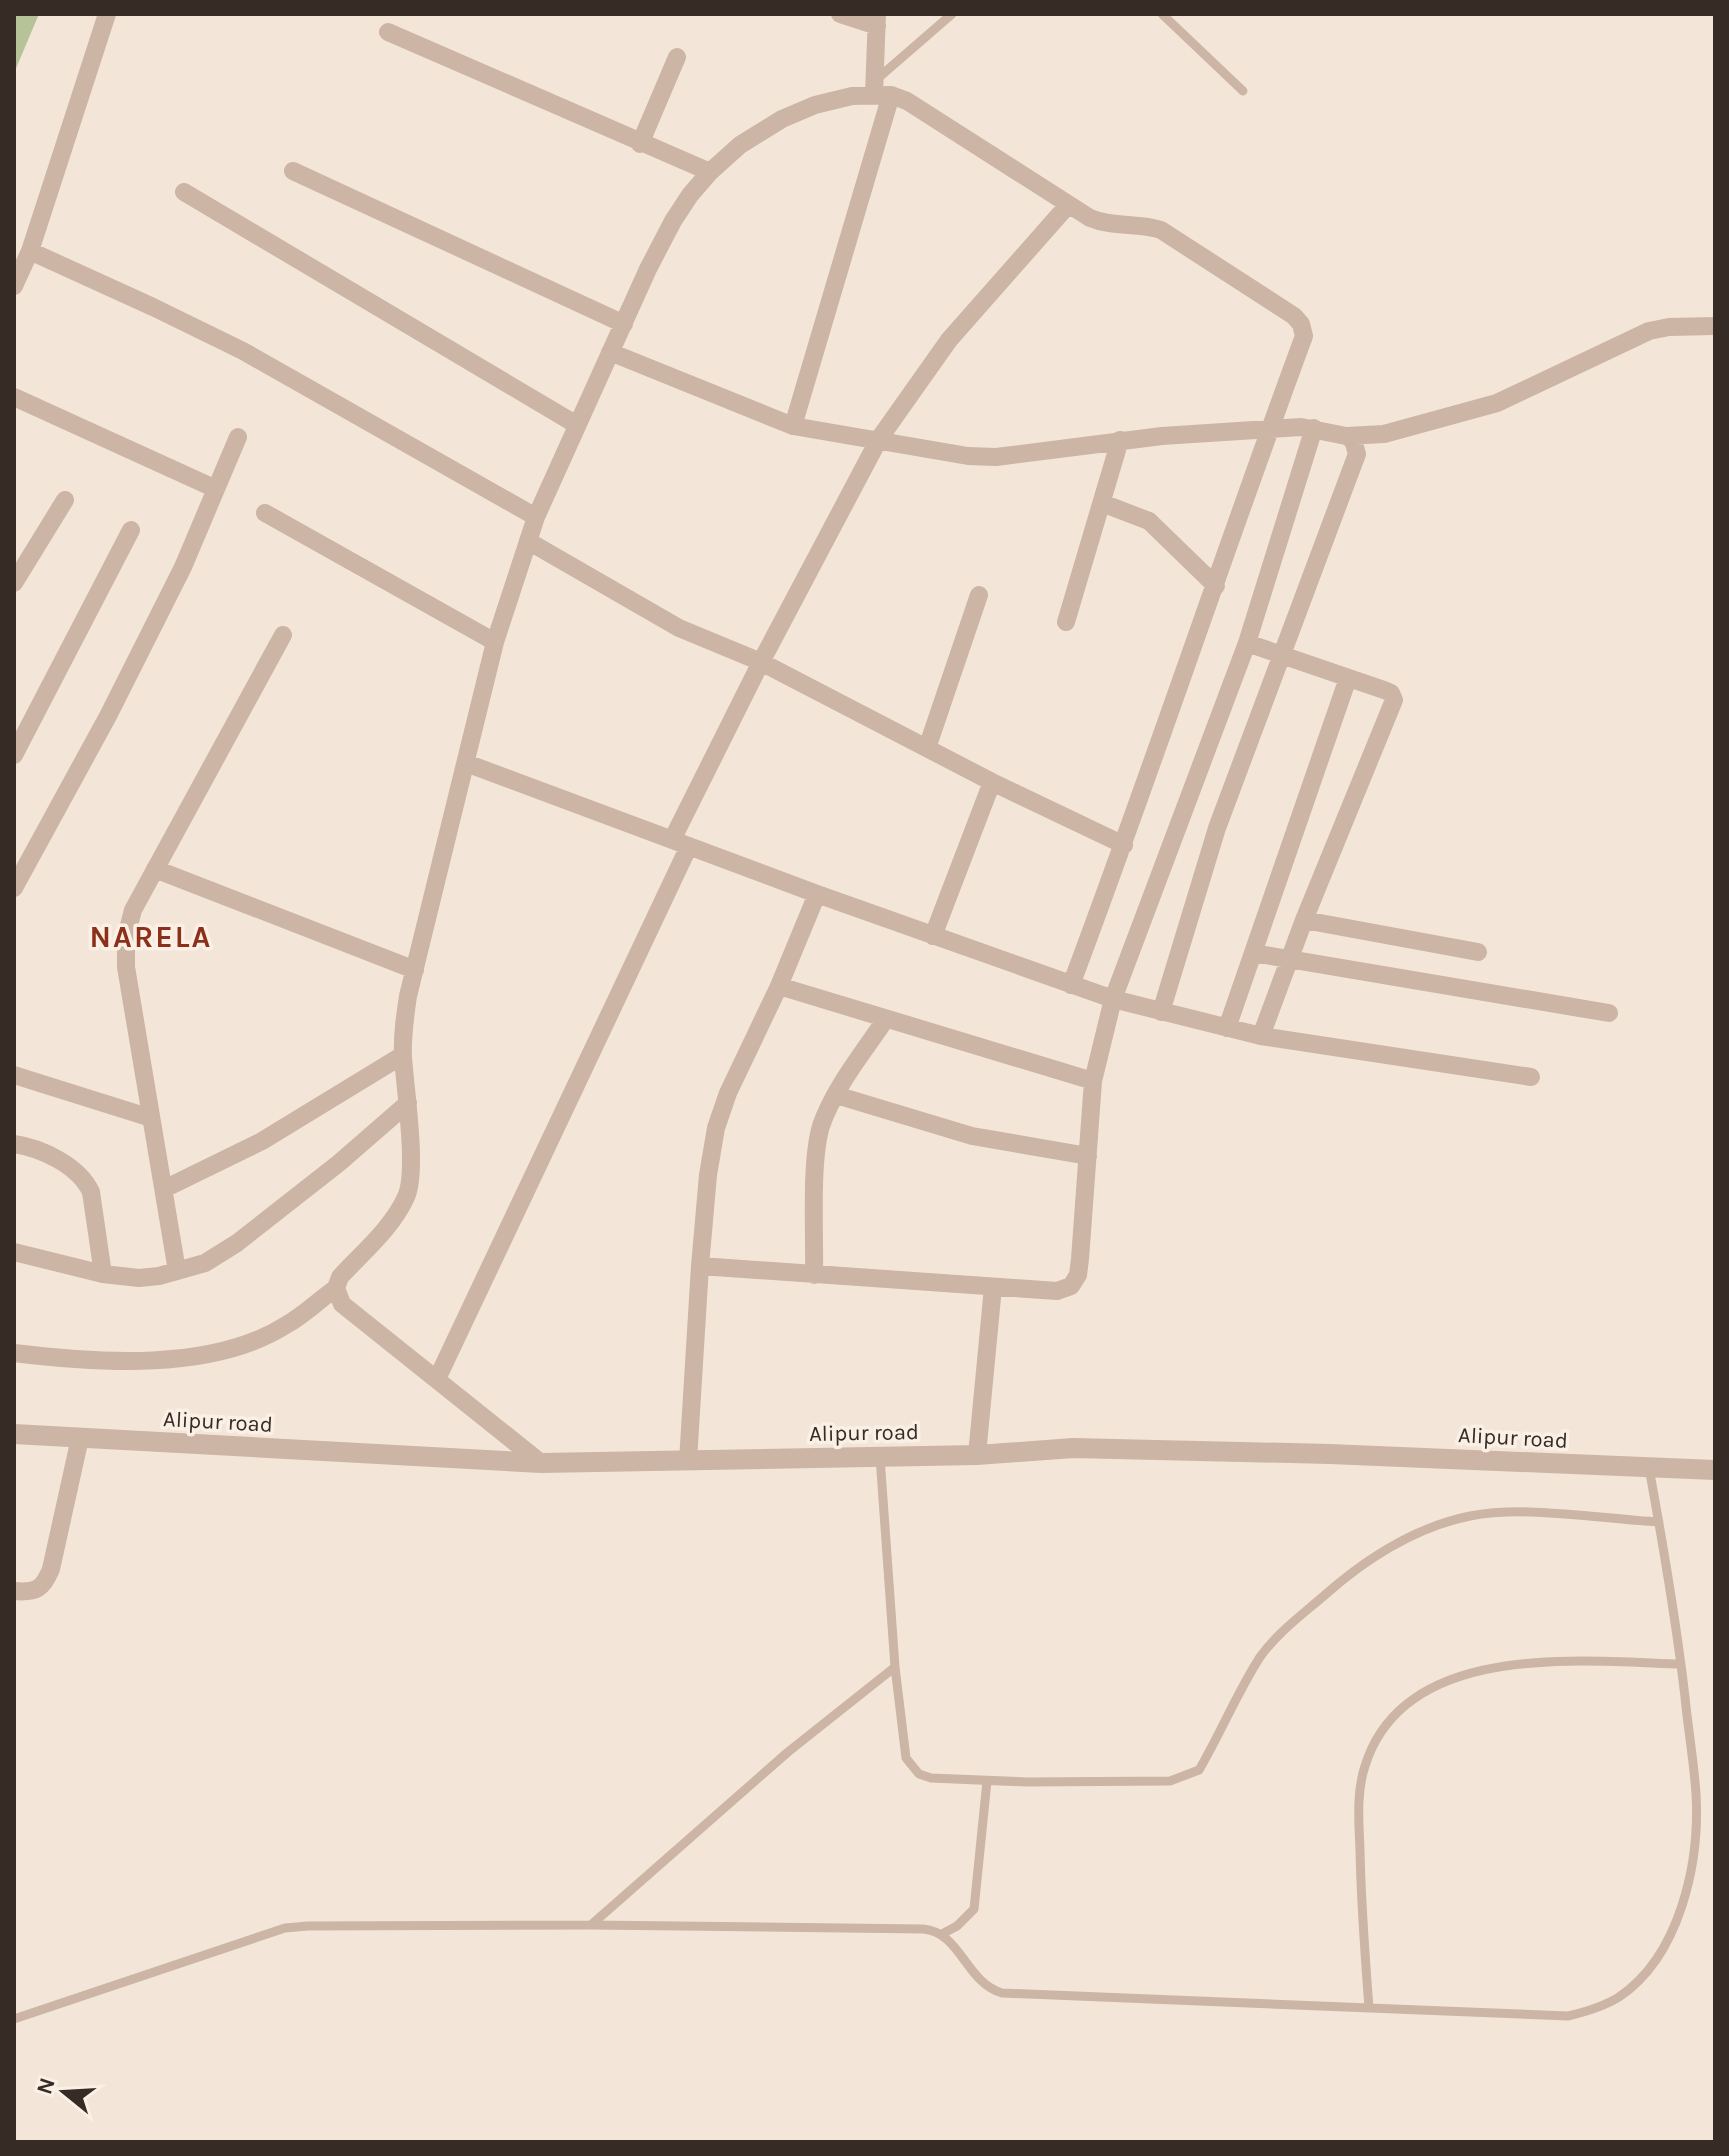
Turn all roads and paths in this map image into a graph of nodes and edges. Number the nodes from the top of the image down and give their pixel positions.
1 (107, 14) edge
2 (840, 14) edge
3 (952, 14) edge
4 (1162, 14) edge
5 (877, 20) edge
6 (388, 32) dead end
7 (677, 57) dead end
8 (880, 90) junction
9 (1243, 91) dead end
10 (640, 144) junction
11 (293, 171) dead end
12 (710, 172) junction
13 (184, 192) dead end
14 (1068, 205) junction
15 (30, 251) junction
16 (14, 286) edge
17 (624, 324) junction
18 (1715, 326) edge
19 (610, 352) junction
20 (14, 397) edge
21 (577, 425) junction
22 (793, 426) junction
23 (1314, 428) junction
24 (1268, 430) junction
25 (1346, 436) junction
26 (238, 437) dead end
27 (879, 439) junction
28 (1120, 440) junction
29 (216, 489) junction
30 (65, 500) dead end
31 (1102, 503) junction
32 (265, 513) dead end
33 (536, 517) junction
34 (131, 530) dead end
35 (528, 541) junction
36 (14, 583) edge
37 (1216, 586) junction
38 (979, 595) dead end
39 (1066, 622) dead end
40 (283, 635) dead end
41 (495, 642) junction
42 (1247, 643) junction
43 (1284, 655) junction
44 (761, 662) junction
45 (1348, 678) junction
46 (927, 748) junction
47 (14, 755) edge
48 (466, 763) junction
49 (992, 782) junction
50 (680, 843) junction
51 (1124, 845) junction
52 (155, 869) junction
53 (14, 888) edge
54 (817, 894) junction
55 (1304, 920) junction
56 (933, 936) junction
57 (1478, 952) dead end
58 (1253, 953) junction
59 (1290, 958) junction
60 (415, 970) junction
61 (1071, 985) junction
62 (779, 986) junction
63 (1113, 999) junction
64 (1161, 1012) junction
65 (1609, 1013) dead end
66 (885, 1020) junction
67 (1227, 1028) junction
68 (1261, 1036) junction
69 (403, 1055) junction
70 (14, 1075) edge
71 (1531, 1077) dead end
72 (1093, 1081) junction
73 (836, 1095) junction
74 (408, 1103) junction
75 (151, 1118) junction
76 (14, 1144) edge
77 (1088, 1156) junction
78 (164, 1189) junction
79 (14, 1252) edge
80 (700, 1266) junction
81 (177, 1271) junction
82 (103, 1274) junction
83 (814, 1275) junction
84 (993, 1287) junction
85 (336, 1288) junction
86 (14, 1353) edge
87 (437, 1379) junction
88 (14, 1434) edge
89 (80, 1438) junction
90 (977, 1455) junction
91 (880, 1457) junction
92 (688, 1461) junction
93 (541, 1463) junction
94 (1649, 1468) junction
95 (1715, 1470) edge
96 (1659, 1522) junction
97 (14, 1591) edge
98 (1681, 1664) junction
99 (895, 1667) junction
100 (987, 1781) junction
101 (591, 1925) junction
102 (942, 1934) junction
103 (1369, 2008) junction
104 (14, 2019) edge

1 - 15 street
2 - 5 street
3 - 8 lane
4 - 9 lane
5 - 8 street
6 - 10 street
7 - 10 street
8 - 12 street
8 - 14 street
8 - 22 street
10 - 12 street
11 - 17 street
12 - 17 street
13 - 21 street
14 - 24 street
14 - 27 street
15 - 16 street
15 - 33 street
17 - 19 street
18 - 25 street
19 - 21 street
19 - 22 street
20 - 29 street
21 - 33 street
22 - 27 street
23 - 24 street
23 - 25 street
23 - 42 street
24 - 28 street
24 - 37 street
25 - 43 street
26 - 29 street
27 - 28 street
27 - 44 street
28 - 31 street
29 - 53 street
30 - 36 street
31 - 37 street
31 - 39 street
32 - 41 street
33 - 35 street
34 - 47 street
35 - 41 street
35 - 44 street
37 - 51 street
38 - 46 street
40 - 52 street
41 - 48 street
42 - 43 street
42 - 63 street
43 - 45 street
43 - 64 street
44 - 46 street
44 - 50 street
45 - 55 street
45 - 58 street
46 - 49 street
48 - 50 street
48 - 60 street
49 - 51 street
49 - 56 street
50 - 54 street
50 - 87 street
51 - 61 street
52 - 60 street
52 - 75 street
54 - 56 street
54 - 62 street
55 - 57 street
55 - 59 street
56 - 61 street
58 - 59 street
58 - 67 street
59 - 65 street
59 - 68 street
60 - 69 street
61 - 63 street
62 - 66 street
62 - 80 street
63 - 64 street
63 - 72 street
64 - 67 street
66 - 72 street
66 - 73 street
67 - 68 street
68 - 71 street
69 - 74 street
69 - 78 street
70 - 75 street
72 - 77 street
73 - 77 street
73 - 83 street
74 - 81 street
74 - 85 street
75 - 78 street
76 - 82 street
77 - 84 street
78 - 81 street
79 - 82 street
80 - 83 street
80 - 92 street
81 - 82 street
83 - 84 street
84 - 90 street
85 - 86 street
85 - 87 street
87 - 93 street
88 - 89 street, Alipur road
89 - 93 street, Alipur road
89 - 97 street
90 - 91 street, Alipur road
90 - 94 street, Alipur road
91 - 92 street, Alipur road
91 - 99 lane
92 - 93 street, Alipur road
94 - 95 street, Alipur road
94 - 96 lane
96 - 98 lane
96 - 100 lane
98 - 103 lane
98 - 103 lane
99 - 100 lane
99 - 101 lane
100 - 102 lane
101 - 102 lane
101 - 104 lane
102 - 103 lane

